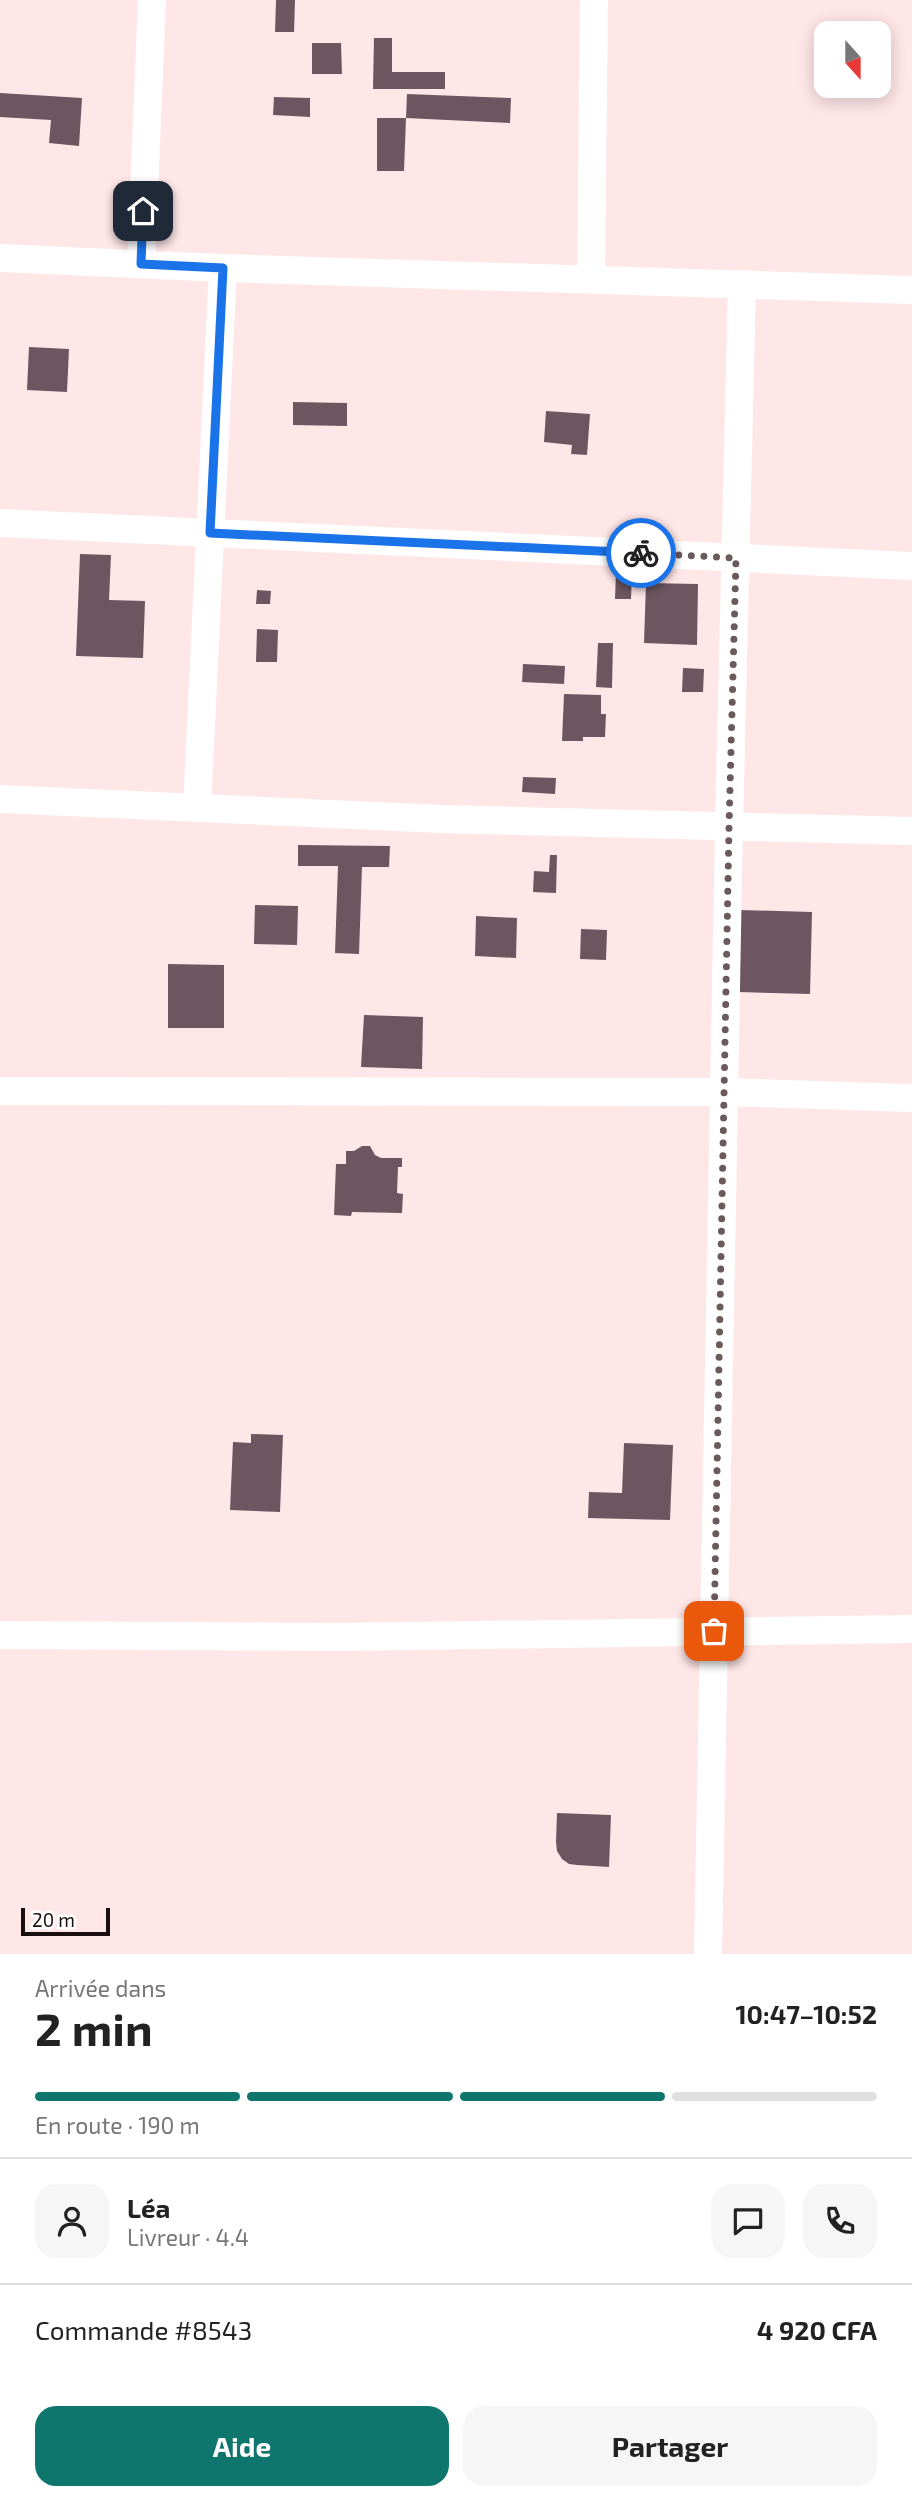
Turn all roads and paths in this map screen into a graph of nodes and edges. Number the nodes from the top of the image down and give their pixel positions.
1 (152, 0) edge
2 (594, 0) edge
3 (0, 258) edge
4 (141, 264) junction
5 (223, 268) junction
6 (591, 279) junction
7 (742, 284) junction
8 (912, 290) edge
9 (0, 523) edge
10 (210, 533) junction
11 (736, 558) junction
12 (912, 566) edge
13 (0, 799) edge
14 (197, 808) junction
15 (729, 827) junction
16 (912, 831) edge
17 (0, 1091) edge
18 (724, 1092) junction
19 (912, 1098) edge
20 (912, 1629) edge
21 (714, 1631) junction
22 (0, 1635) edge
23 (708, 1954) edge

1 - 4 street
2 - 6 street
3 - 4 street
4 - 5 street
5 - 6 street
5 - 10 street
6 - 7 street
7 - 8 street
7 - 11 street
9 - 10 street
10 - 11 street
10 - 14 street
11 - 12 street
11 - 15 street
13 - 14 street
14 - 15 street
15 - 16 street
15 - 18 street
17 - 18 street
18 - 19 street
18 - 21 street
20 - 21 street
21 - 22 street
21 - 23 street

